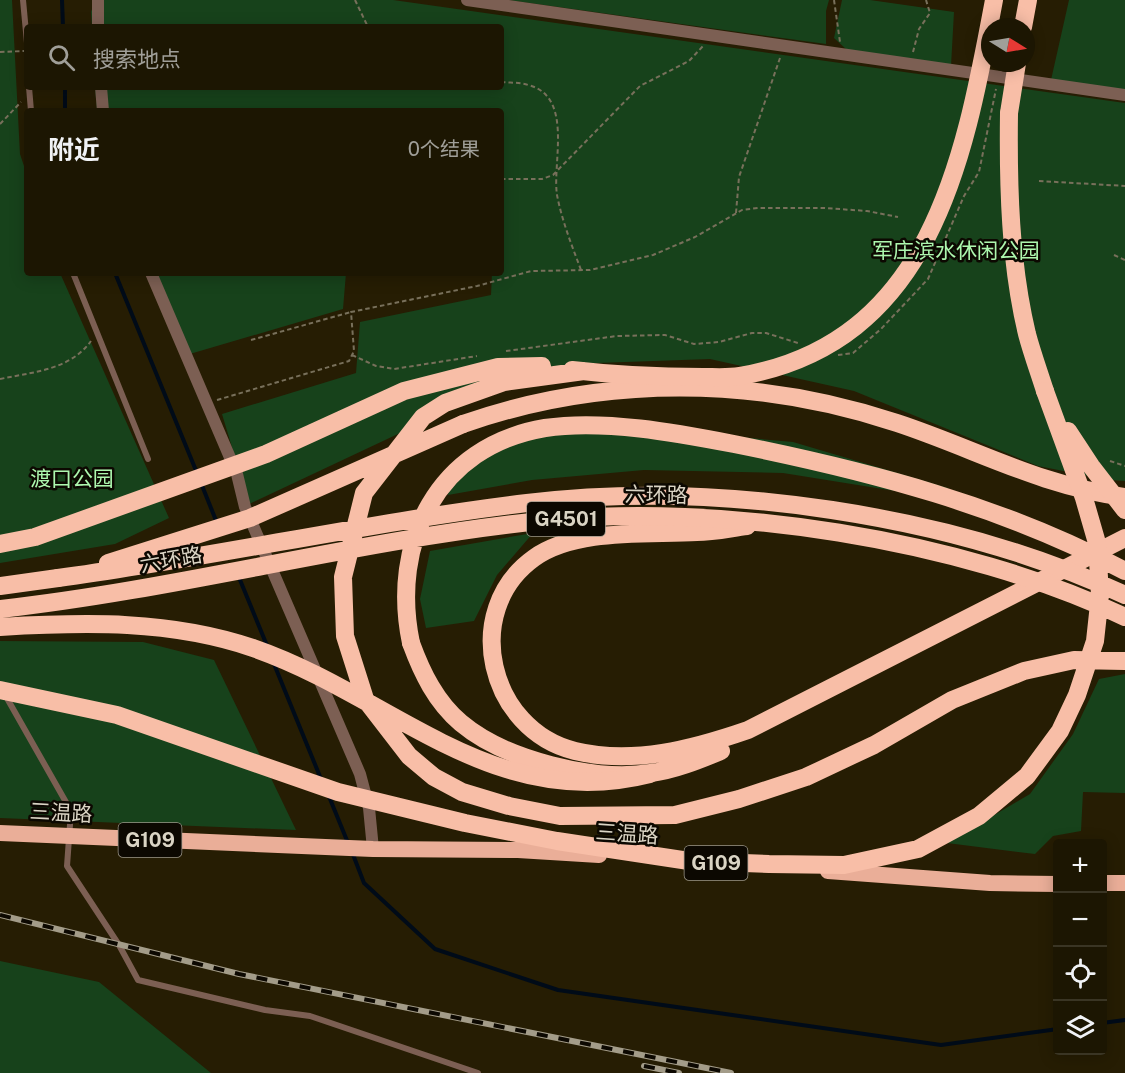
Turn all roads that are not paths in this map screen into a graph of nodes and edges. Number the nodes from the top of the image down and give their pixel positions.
1 (22, 0) edge
2 (98, 0) edge
3 (467, 0) edge
4 (994, 0) edge
5 (1028, 0) edge
6 (1025, 18) edge
7 (25, 24) edge
8 (98, 24) edge
9 (1016, 72) edge
10 (29, 90) edge
11 (101, 90) edge
12 (1125, 95) edge
13 (31, 108) edge
14 (103, 108) edge
15 (74, 276) edge
16 (152, 276) edge
17 (584, 371) junction
18 (1045, 391) junction
19 (148, 459) dead end
20 (1125, 497) edge
21 (1125, 510) edge
22 (758, 524) junction
23 (1125, 538) edge
24 (0, 544) edge
25 (1125, 549) edge
26 (1125, 571) edge
27 (58, 578) junction
28 (0, 586) edge
29 (1125, 596) edge
30 (0, 609) edge
31 (1125, 617) edge
32 (0, 627) edge
33 (1125, 662) edge
34 (4, 695) edge
35 (702, 753) junction
36 (650, 774) junction
37 (0, 833) edge
38 (69, 836) junction
39 (373, 849) junction
40 (1107, 883) edge
41 (1125, 883) edge
42 (1053, 884) edge
43 (478, 1073) edge

1 - 7 lane
2 - 8 street
3 - 12 street
4 - 17 highway, bridge
5 - 6 highway
9 - 18 highway, bridge
10 - 13 lane
11 - 14 street
15 - 19 lane
16 - 39 street
17 - 24 highway, bridge
17 - 33 highway, bridge
18 - 21 highway, bridge
18 - 34 highway, bridge
20 - 27 highway, bridge
22 - 30 highway, 六环路 / G4501, bridge
22 - 31 highway, 六环路 / G4501, bridge
22 - 35 highway
23 - 35 highway
25 - 35 highway
26 - 36 highway, bridge
27 - 28 highway, 六环路 / G4501
27 - 29 highway, 六环路 / G4501, bridge
32 - 36 highway, bridge
34 - 38 lane
35 - 36 highway
37 - 38 highway, 三温路 / G109
38 - 39 highway, 三温路 / G109
38 - 43 lane
39 - 42 highway, 三温路 / G109
40 - 41 highway

